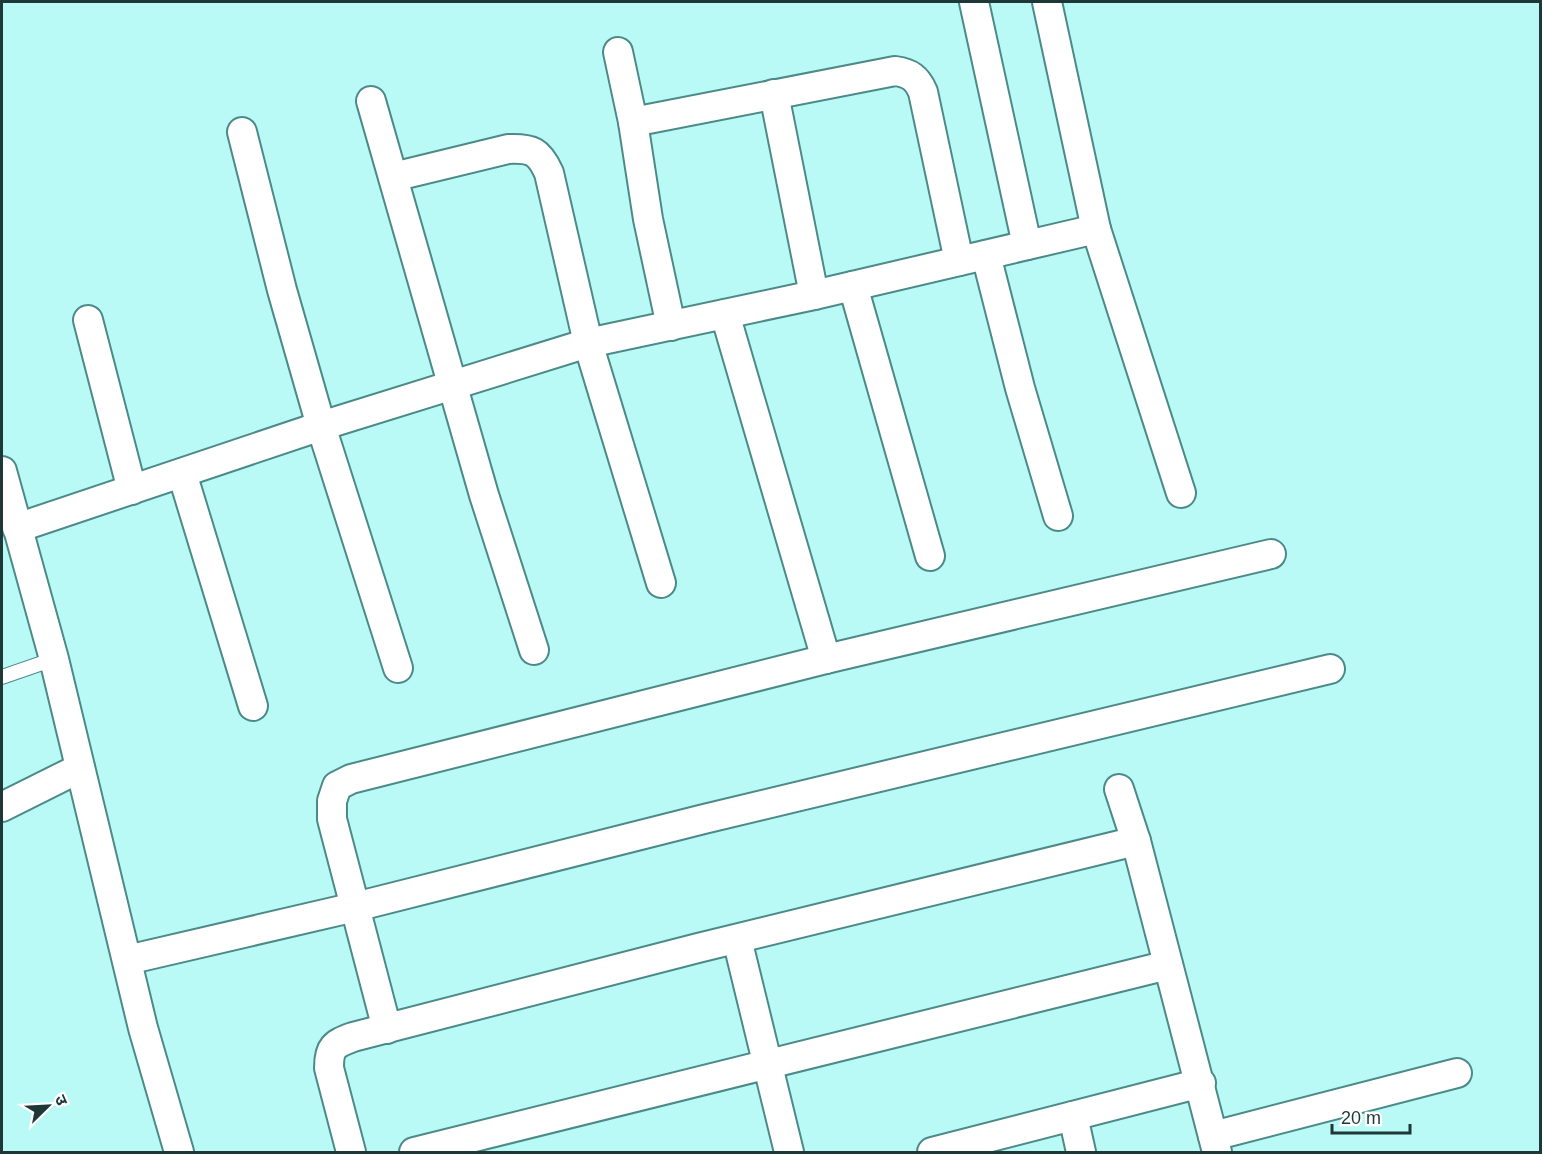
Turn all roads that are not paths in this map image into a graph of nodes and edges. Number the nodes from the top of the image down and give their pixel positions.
1 (975, 2) edge
2 (1047, 2) edge
3 (618, 52) dead end
4 (774, 94) junction
5 (371, 101) dead end
6 (633, 122) junction
7 (242, 132) dead end
8 (393, 177) junction
9 (1096, 229) junction
10 (1027, 245) junction
11 (986, 255) junction
12 (959, 261) junction
13 (853, 286) junction
14 (814, 295) junction
15 (725, 314) junction
16 (88, 320) dead end
17 (671, 326) junction
18 (588, 343) junction
19 (453, 385) junction
20 (321, 426) junction
21 (2, 471) edge
22 (182, 473) junction
23 (132, 490) junction
24 (1181, 493) dead end
25 (1058, 516) dead end
26 (17, 528) junction
27 (1271, 554) dead end
28 (930, 556) dead end
29 (661, 583) dead end
30 (534, 650) dead end
31 (54, 659) junction
32 (826, 659) junction
33 (398, 668) dead end
34 (1330, 669) dead end
35 (2, 677) edge
36 (253, 706) dead end
37 (80, 768) junction
38 (1119, 789) dead end
39 (2, 807) edge
40 (1136, 842) junction
41 (355, 907) junction
42 (737, 939) junction
43 (127, 960) junction
44 (1168, 965) junction
45 (387, 1029) junction
46 (768, 1064) junction
47 (1457, 1073) dead end
48 (1201, 1083) junction
49 (1073, 1116) junction
50 (1215, 1144) edge
51 (948, 1151) edge
52 (179, 1152) edge
53 (351, 1152) edge
54 (414, 1152) edge
55 (789, 1152) edge
56 (1081, 1152) edge

1 - 10 street
2 - 9 street
3 - 6 street
4 - 6 street
4 - 12 street
4 - 14 street
5 - 8 street
6 - 17 street
7 - 20 street
8 - 18 street
8 - 19 street
9 - 10 street
9 - 24 street
10 - 11 street
11 - 12 street
11 - 25 street
12 - 13 street
13 - 14 street
13 - 28 street
14 - 15 street
15 - 17 street
15 - 32 street
16 - 23 street
17 - 18 street
18 - 19 street
18 - 29 street
19 - 20 street
19 - 30 street
20 - 22 street
20 - 33 street
21 - 26 street
22 - 23 street
22 - 36 street
23 - 26 street
26 - 31 street
27 - 32 street
31 - 35 lane
31 - 37 street
32 - 41 street
34 - 41 street
37 - 39 street
37 - 43 street
38 - 40 street
40 - 42 street
40 - 44 street
41 - 43 street
41 - 45 street
42 - 45 street
42 - 46 street
43 - 52 street
44 - 46 street
44 - 48 street
45 - 53 street
46 - 54 street
46 - 55 street
47 - 50 street
48 - 49 street
48 - 50 street
49 - 51 street
49 - 56 street

